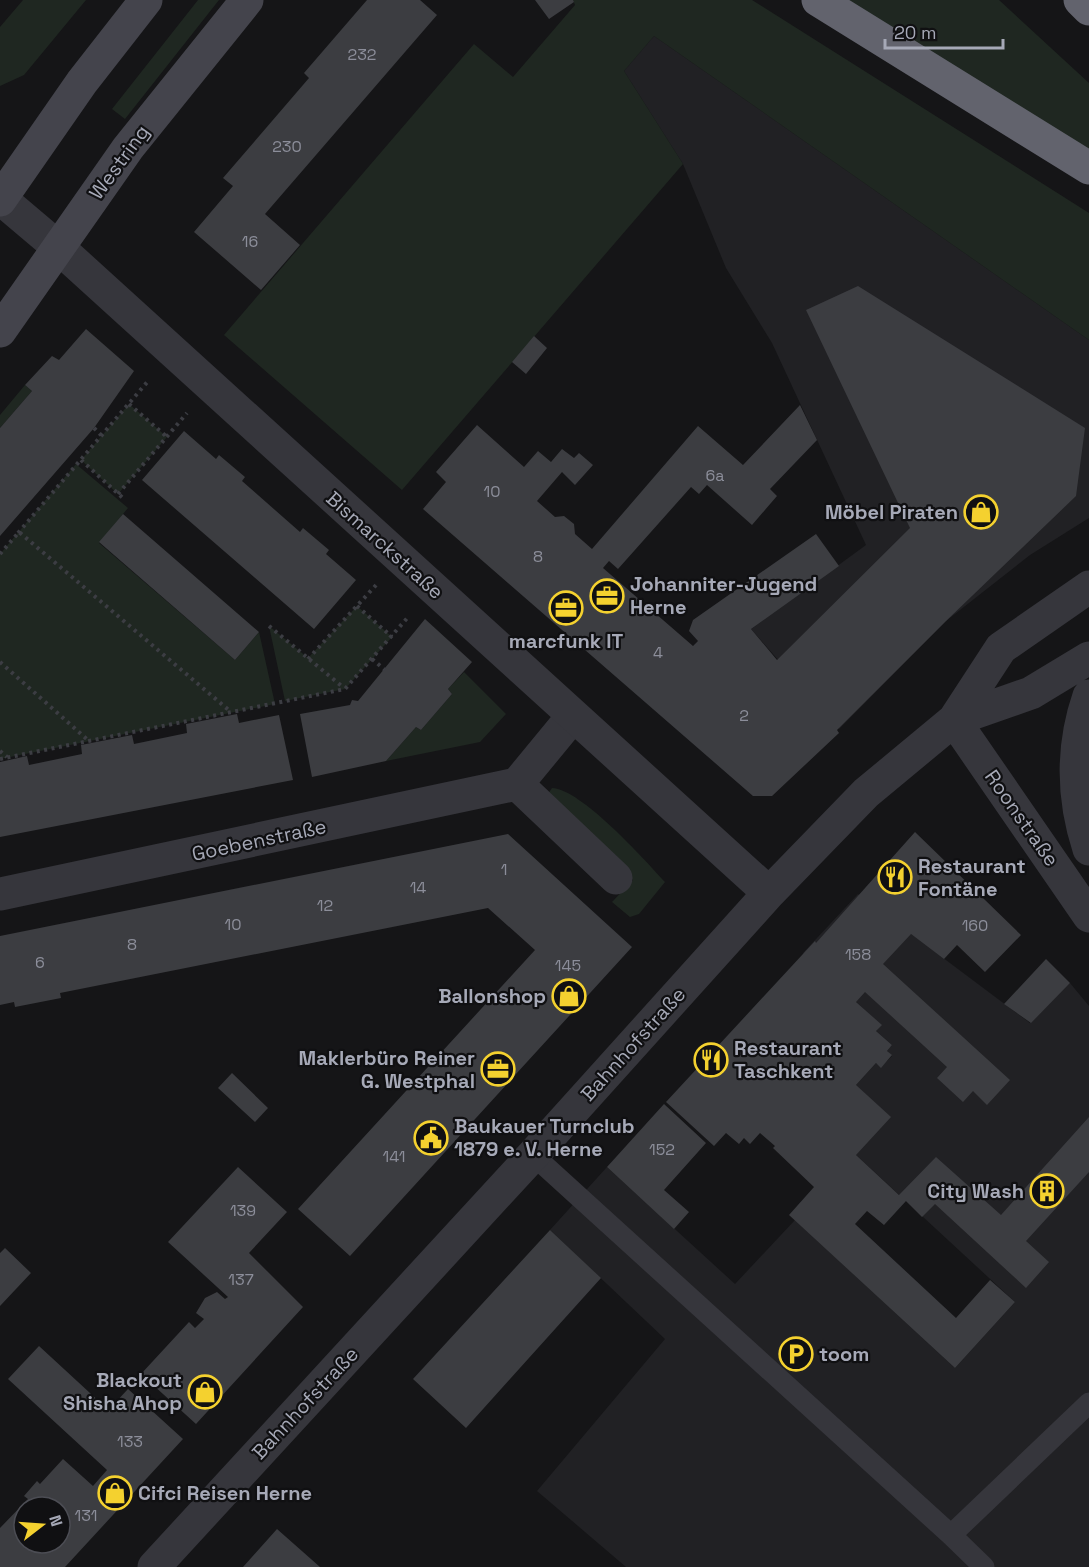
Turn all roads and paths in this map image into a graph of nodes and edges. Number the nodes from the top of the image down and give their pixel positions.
1 (146, 0) edge
2 (247, 0) edge
3 (818, 0) edge
4 (1080, 0) edge
5 (1089, 9) edge
6 (1089, 168) edge
7 (0, 199) edge
8 (59, 248) junction
9 (0, 331) edge
10 (138, 393) dead end
11 (129, 404) junction
12 (176, 426) dead end
13 (93, 428) dead end
14 (102, 436) junction
15 (167, 437) junction
16 (81, 460) junction
17 (118, 494) junction
18 (125, 500) dead end
19 (19, 532) junction
20 (0, 554) edge
21 (1089, 587) edge
22 (368, 593) dead end
23 (357, 606) junction
24 (403, 624) dead end
25 (269, 626) dead end
26 (392, 637) junction
27 (1089, 658) edge
28 (308, 659) junction
29 (372, 659) junction
30 (0, 662) edge
31 (384, 670) dead end
32 (345, 689) junction
33 (1089, 696) edge
34 (232, 712) junction
35 (573, 717) junction
36 (954, 720) junction
37 (89, 741) junction
38 (0, 751) edge
39 (7, 757) junction
40 (0, 759) edge
41 (517, 784) junction
42 (1089, 849) edge
43 (616, 878) dead end
44 (769, 893) junction
45 (0, 894) edge
46 (1089, 916) edge
47 (533, 1155) junction
48 (1089, 1403) edge
49 (951, 1535) junction
50 (154, 1567) edge
51 (984, 1567) edge

1 - 7 main road
2 - 8 main road, Westring
3 - 6 highway
4 - 5 highway
7 - 8 street, Bismarckstraße
8 - 9 main road, Westring
8 - 35 street, Bismarckstraße
10 - 11 path
11 - 14 path
11 - 15 path
12 - 15 path
13 - 14 path
14 - 16 path
15 - 17 path
16 - 17 path
16 - 19 path
17 - 18 path
19 - 20 path
19 - 34 path
21 - 36 street, Bahnhofstraße
22 - 23 path
23 - 26 path
23 - 28 path
24 - 26 path
25 - 28 path
26 - 29 path
27 - 36 street, Bahnhofstraße
28 - 32 path
29 - 31 path
29 - 32 path
30 - 37 path
32 - 34 path
33 - 42 street
34 - 37 path
35 - 41 street
35 - 44 street, Bismarckstraße
36 - 44 street, Bahnhofstraße
36 - 46 street, Roonstraße
37 - 39 path
38 - 39 path
39 - 40 path
41 - 43 street
41 - 45 street, Goebenstraße
44 - 47 street, Bahnhofstraße
47 - 49 lane
47 - 50 street, Bahnhofstraße
48 - 49 lane
49 - 51 lane

